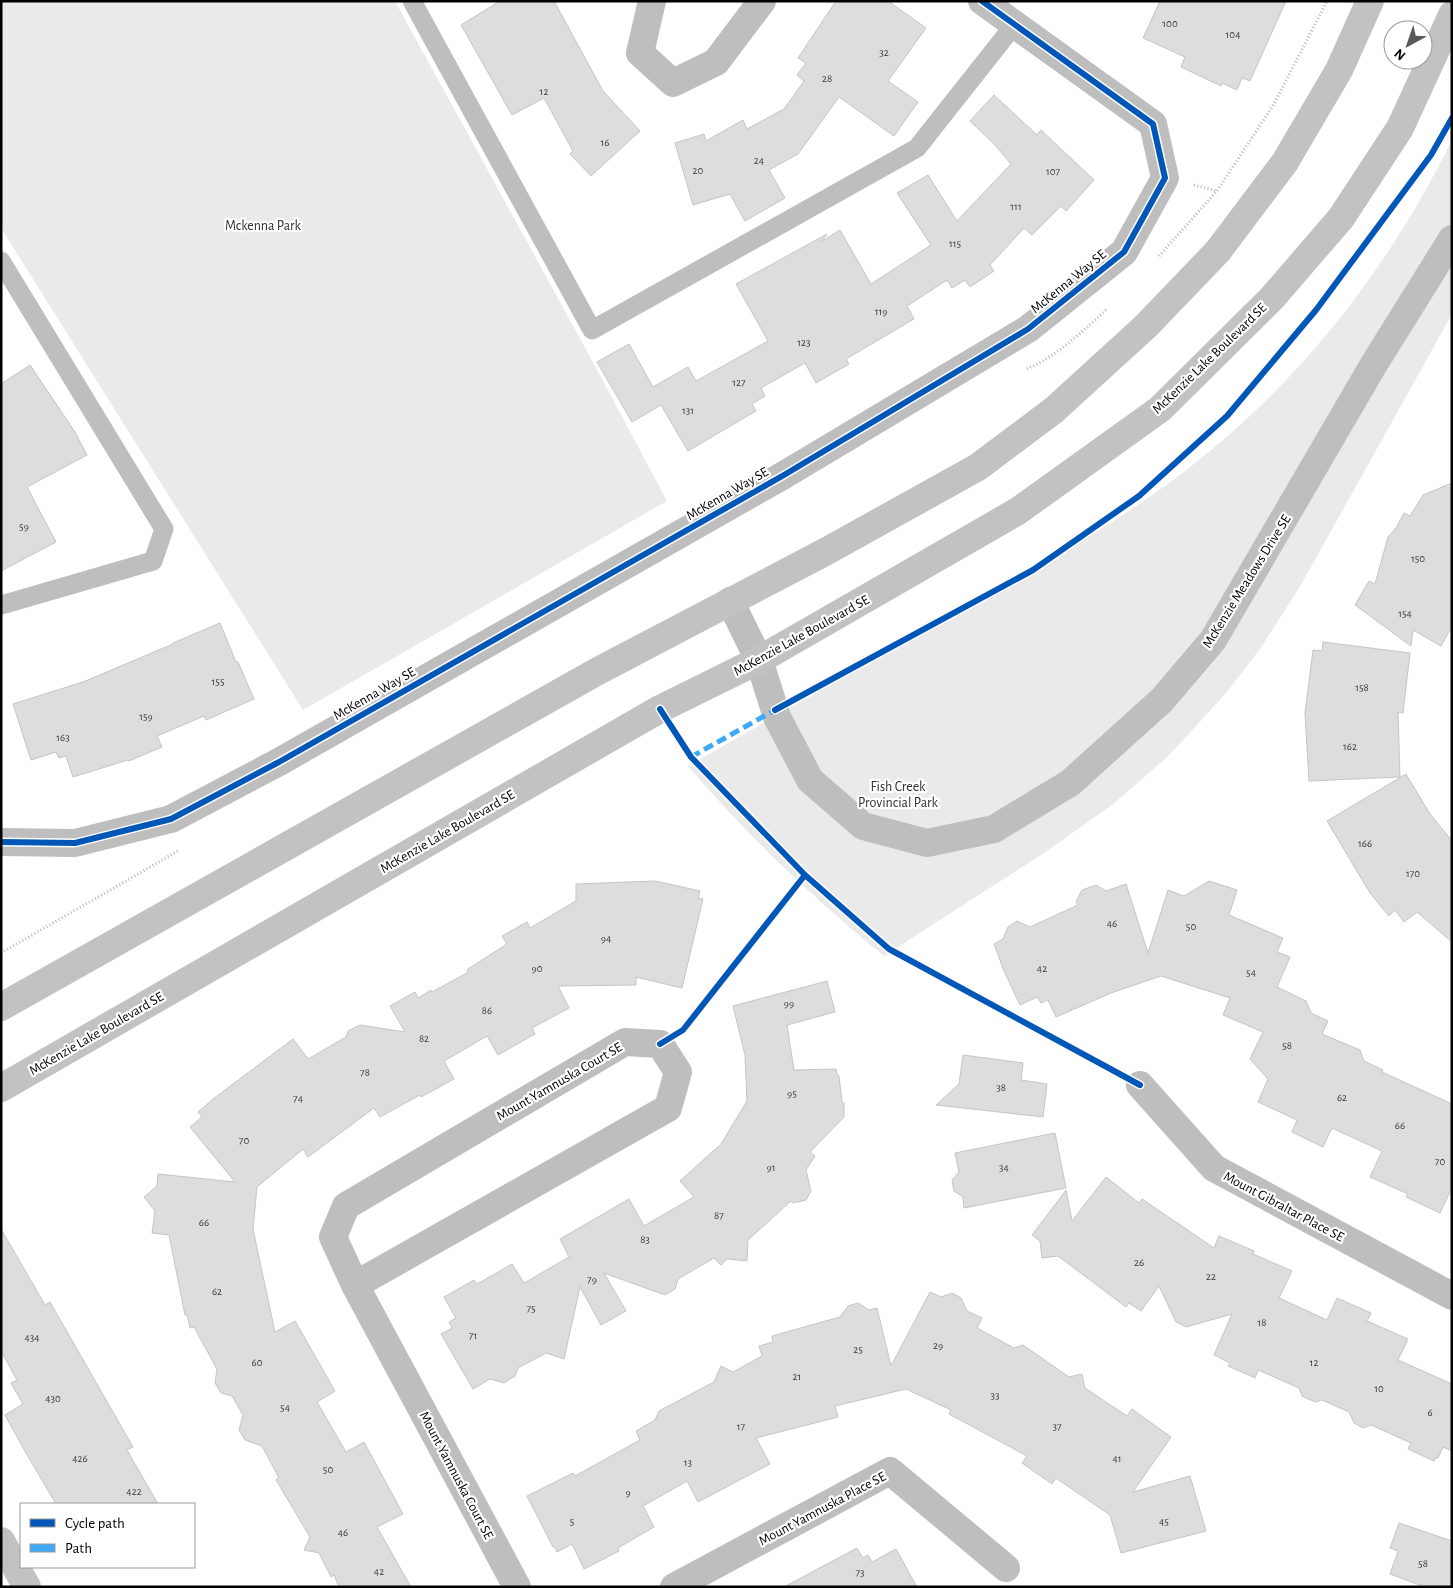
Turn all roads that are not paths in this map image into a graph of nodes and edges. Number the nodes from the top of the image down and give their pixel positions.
1 (412, 1) edge
2 (652, 1) edge
3 (762, 1) edge
4 (982, 1) edge
5 (1370, 1) edge
6 (1452, 15) edge
7 (1016, 24) junction
8 (1452, 239) edge
9 (1, 261) edge
10 (730, 602) junction
11 (1, 605) edge
12 (759, 660) junction
13 (1, 842) edge
14 (1, 1007) edge
15 (1140, 1085) dead end
16 (1, 1088) edge
17 (355, 1285) junction
18 (1452, 1296) edge
19 (1, 1541) edge
20 (1006, 1568) dead end
21 (27, 1587) edge
22 (517, 1587) edge
23 (674, 1587) edge

1 - 7 lane
2 - 3 street
4 - 7 street, McKenna Way SE
5 - 10 main road
6 - 12 main road, McKenzie Lake Boulevard SE
7 - 13 street, McKenna Way SE
8 - 12 street, McKenzie Meadows Drive SE
9 - 11 lane
10 - 12 street, McKenzie Meadows Drive SE
10 - 14 main road
12 - 16 main road, McKenzie Lake Boulevard SE
15 - 18 street, Mount Gibraltar Place SE
17 - 17 street, Mount Yamnuska Court SE
17 - 22 street, Mount Yamnuska Court SE
19 - 21 main road
20 - 23 street, Mount Yamnuska Place SE

